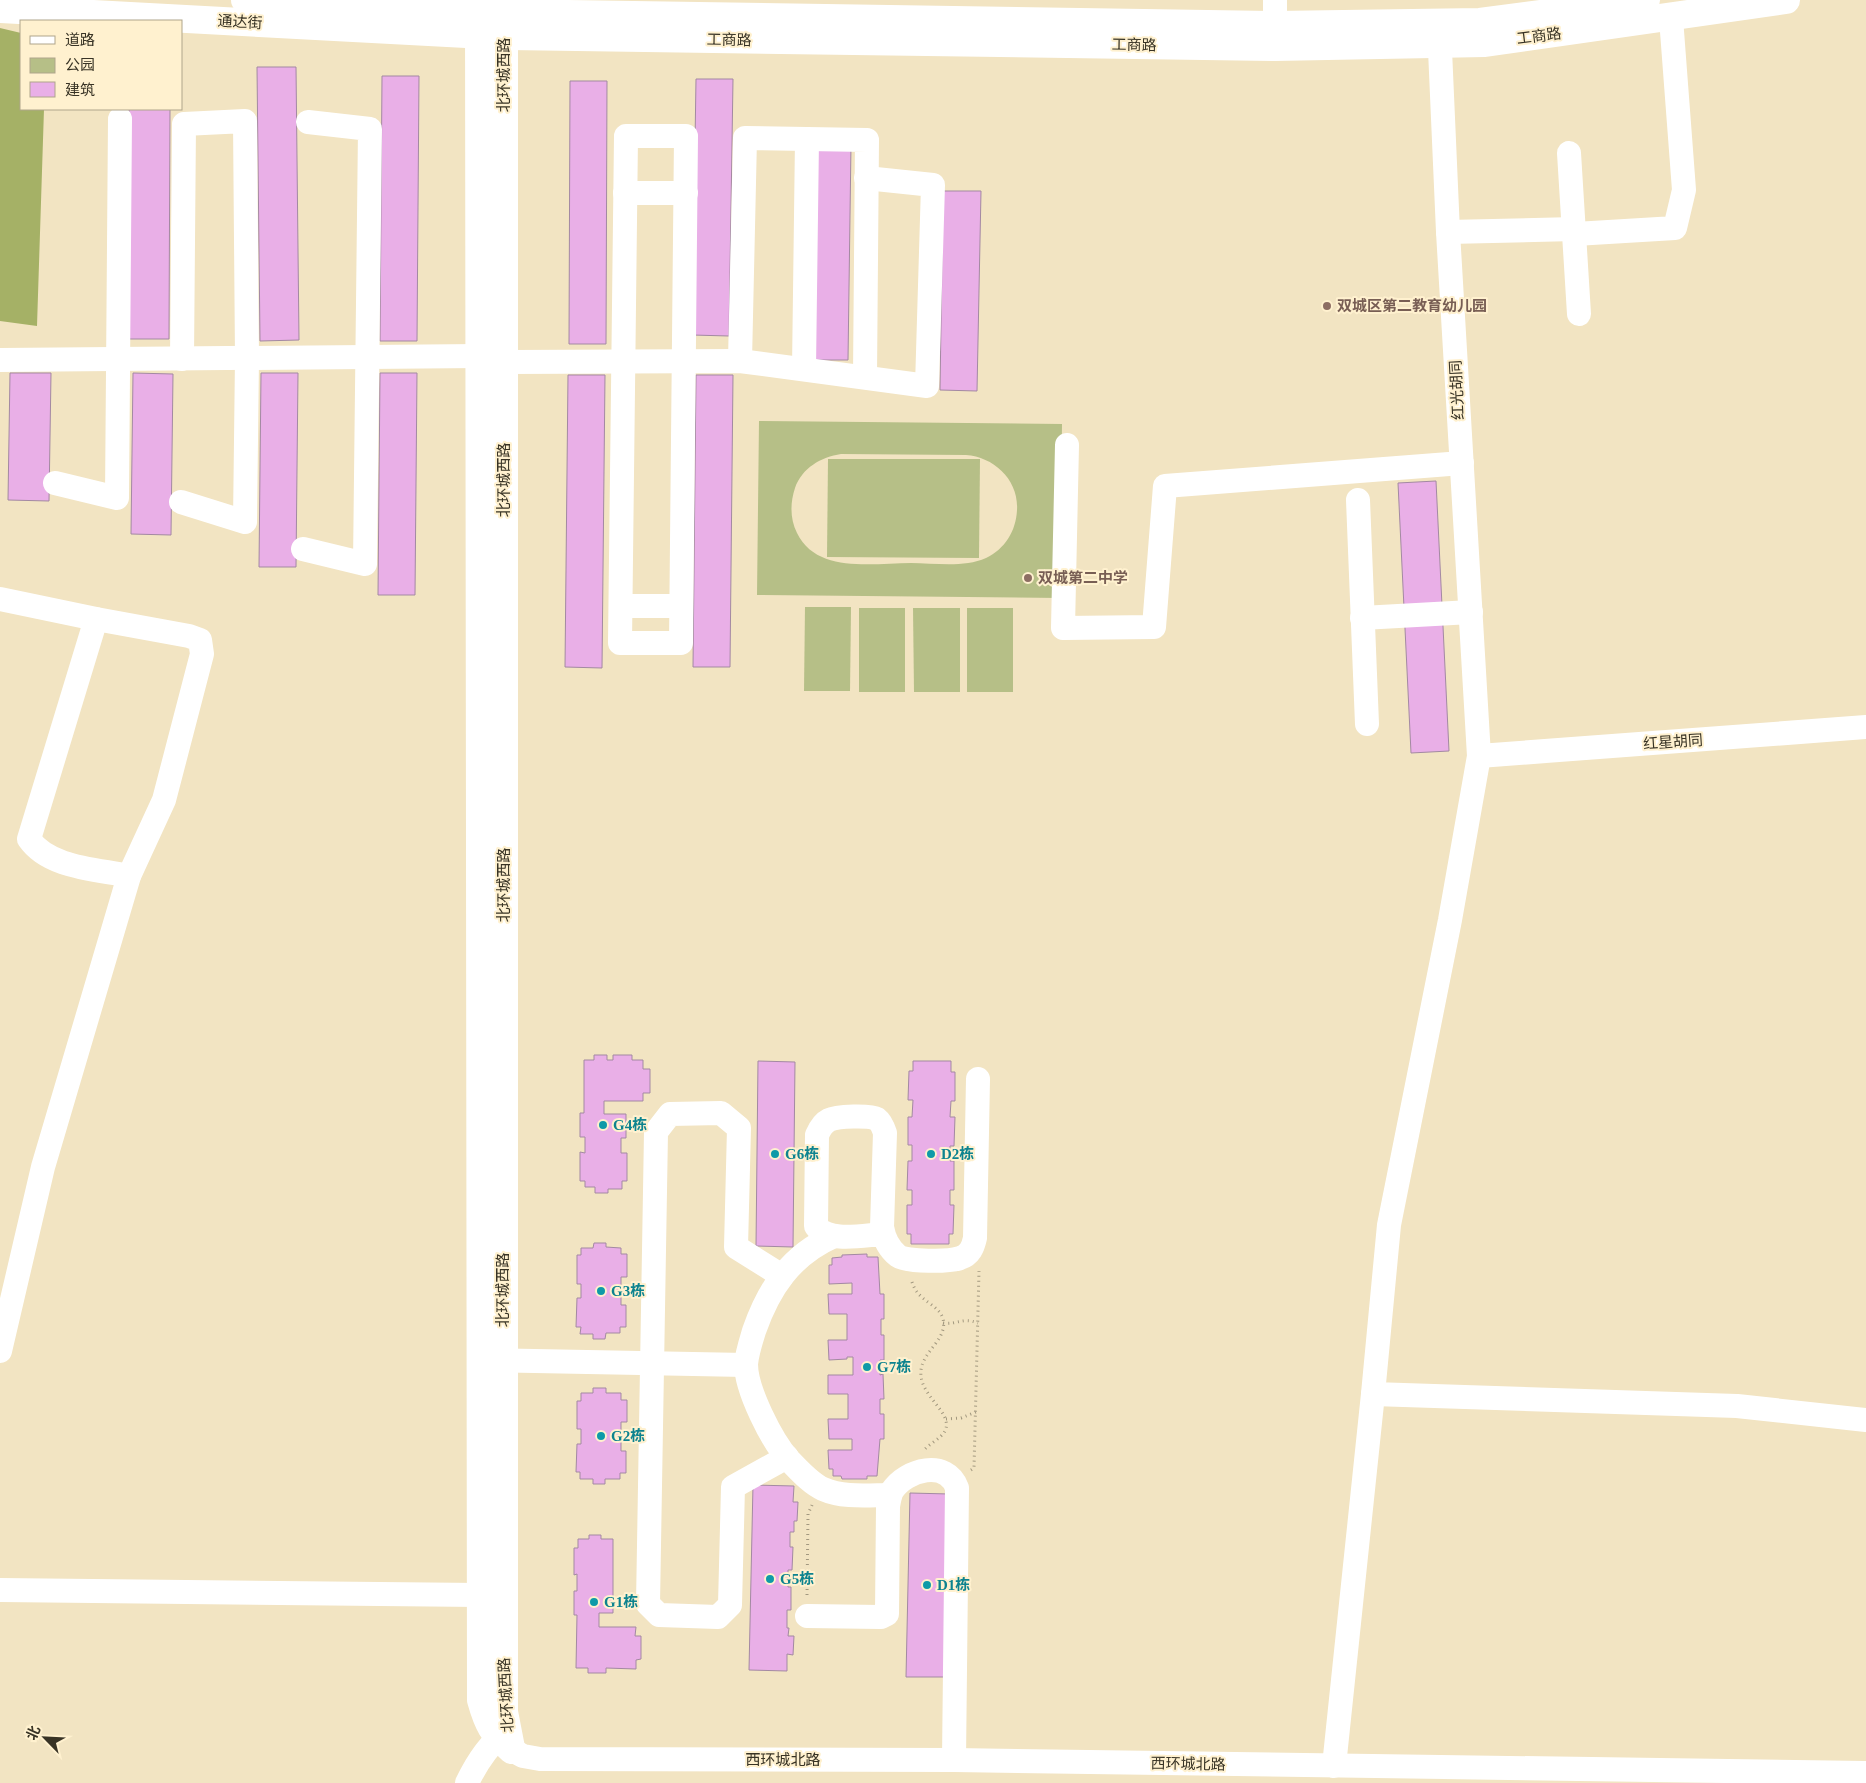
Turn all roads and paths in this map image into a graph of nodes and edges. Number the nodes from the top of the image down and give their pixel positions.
1 (245, 0) edge
2 (1646, 0) edge
3 (1786, 0) edge
4 (0, 9) edge
5 (492, 16) edge
6 (1671, 18) junction
7 (1275, 24) edge
8 (1440, 34) junction
9 (120, 120) dead end
10 (308, 122) dead end
11 (807, 139) junction
12 (1569, 153) dead end
13 (866, 178) junction
14 (625, 193) junction
15 (686, 193) junction
16 (1575, 231) junction
17 (1448, 232) junction
18 (1579, 314) dead end
19 (368, 357) junction
20 (182, 358) junction
21 (247, 358) junction
22 (120, 359) junction
23 (492, 359) junction
24 (0, 360) edge
25 (684, 361) junction
26 (740, 361) junction
27 (624, 362) junction
28 (0, 367) edge
29 (804, 369) junction
30 (865, 377) junction
31 (1068, 445) dead end
32 (1462, 463) junction
33 (55, 483) dead end
34 (1358, 500) dead end
35 (181, 502) dead end
36 (304, 549) dead end
37 (0, 599) edge
38 (621, 606) junction
39 (681, 606) junction
40 (1470, 612) junction
41 (1362, 618) junction
42 (96, 620) junction
43 (1367, 724) dead end
44 (1866, 727) edge
45 (1479, 756) junction
46 (129, 876) junction
47 (978, 1079) dead end
48 (883, 1234) junction
49 (834, 1236) junction
50 (968, 1254) junction
51 (908, 1259) junction
52 (782, 1276) junction
53 (7, 1284) edge
54 (943, 1323) junction
55 (978, 1323) junction
56 (0, 1350) edge
57 (491, 1360) junction
58 (653, 1363) junction
59 (746, 1365) junction
60 (1373, 1394) junction
61 (976, 1412) junction
62 (946, 1419) junction
63 (1866, 1420) edge
64 (787, 1458) junction
65 (912, 1473) junction
66 (955, 1482) junction
67 (822, 1489) junction
68 (890, 1495) junction
69 (0, 1590) edge
70 (480, 1595) junction
71 (807, 1616) joint
72 (505, 1739) junction
73 (954, 1760) junction
74 (1334, 1766) junction
75 (1866, 1774) edge
76 (467, 1783) edge

1 - 5 main road, 通达街
2 - 8 main road, 工商路
3 - 6 main road, 工商路
4 - 5 main road, 通达街
5 - 7 main road, 工商路
5 - 23 main road, 北环城西路
6 - 8 main road, 工商路
6 - 16 street
7 - 8 main road, 工商路
8 - 17 street, 红光胡同
9 - 22 street
10 - 19 street
11 - 13 street
11 - 26 street
11 - 29 street
12 - 16 street
13 - 30 street
13 - 30 street
14 - 15 street
14 - 15 street
14 - 27 street
15 - 25 street
16 - 17 street
16 - 18 street
17 - 32 street, 红光胡同
19 - 21 street
19 - 23 street
19 - 36 street
20 - 21 street
20 - 21 street
20 - 22 street
21 - 35 street
22 - 24 street
22 - 33 street
23 - 27 street
23 - 57 main road, 北环城西路
24 - 28 street
25 - 26 street
25 - 27 street
25 - 39 street
26 - 29 street
27 - 38 street
29 - 30 street
31 - 32 street
32 - 40 street, 红光胡同
34 - 41 street
37 - 42 street
38 - 39 street
38 - 39 street
40 - 41 street
40 - 45 street, 红光胡同
41 - 43 street
42 - 46 street
42 - 46 street
44 - 45 street, 红星胡同
45 - 60 street, 红光胡同
46 - 53 street
47 - 50 street
48 - 49 street
48 - 49 street
48 - 51 street
49 - 52 street
50 - 51 street
50 - 55 path
51 - 54 path
52 - 58 street
52 - 59 street
53 - 56 street
54 - 55 path
54 - 62 path
55 - 61 path
57 - 58 street
57 - 70 main road, 北环城西路
57 - 72 main road, 北环城西路
58 - 59 street
58 - 64 street
59 - 64 street
60 - 63 street
60 - 74 street, 红光胡同
61 - 62 path
61 - 66 path
62 - 65 path
64 - 67 street
65 - 66 street
65 - 68 street
66 - 73 street
67 - 68 street
67 - 71 path
68 - 71 street
69 - 70 street
70 - 72 main road, 北环城西路
72 - 73 street, 西环城北路
72 - 76 street
73 - 74 street, 西环城北路
74 - 75 street, 西环城北路

